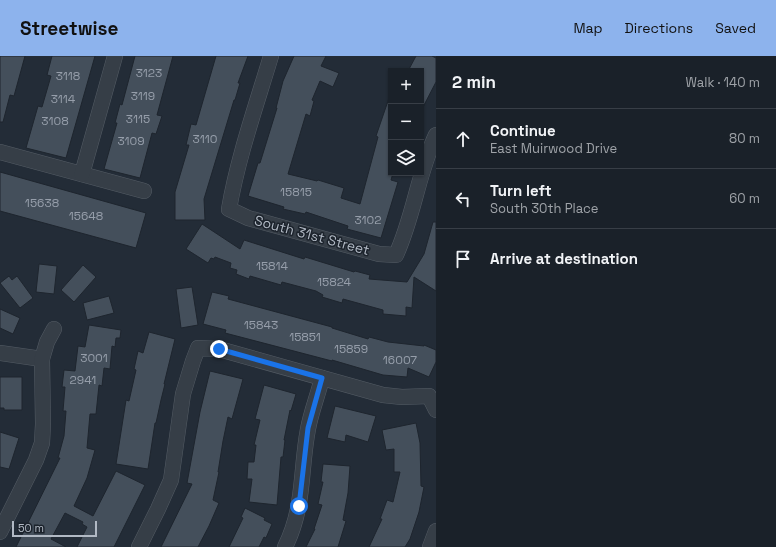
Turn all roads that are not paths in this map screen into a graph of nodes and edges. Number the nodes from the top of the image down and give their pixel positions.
1 (115, 56) edge
2 (271, 56) edge
3 (436, 135) edge
4 (0, 152) edge
5 (82, 174) junction
6 (144, 191) dead end
7 (54, 329) dead end
8 (0, 353) edge
9 (42, 359) junction
10 (322, 378) junction
11 (436, 410) edge
12 (5, 510) edge
13 (436, 531) edge
14 (0, 532) edge
15 (139, 547) edge
16 (285, 547) edge
17 (430, 547) edge

1 - 5 street
2 - 3 street, South 31st Street
4 - 5 street
5 - 6 street
7 - 9 street
8 - 9 street
9 - 12 street
10 - 11 street
10 - 15 street
10 - 16 street
12 - 14 street
13 - 17 street

